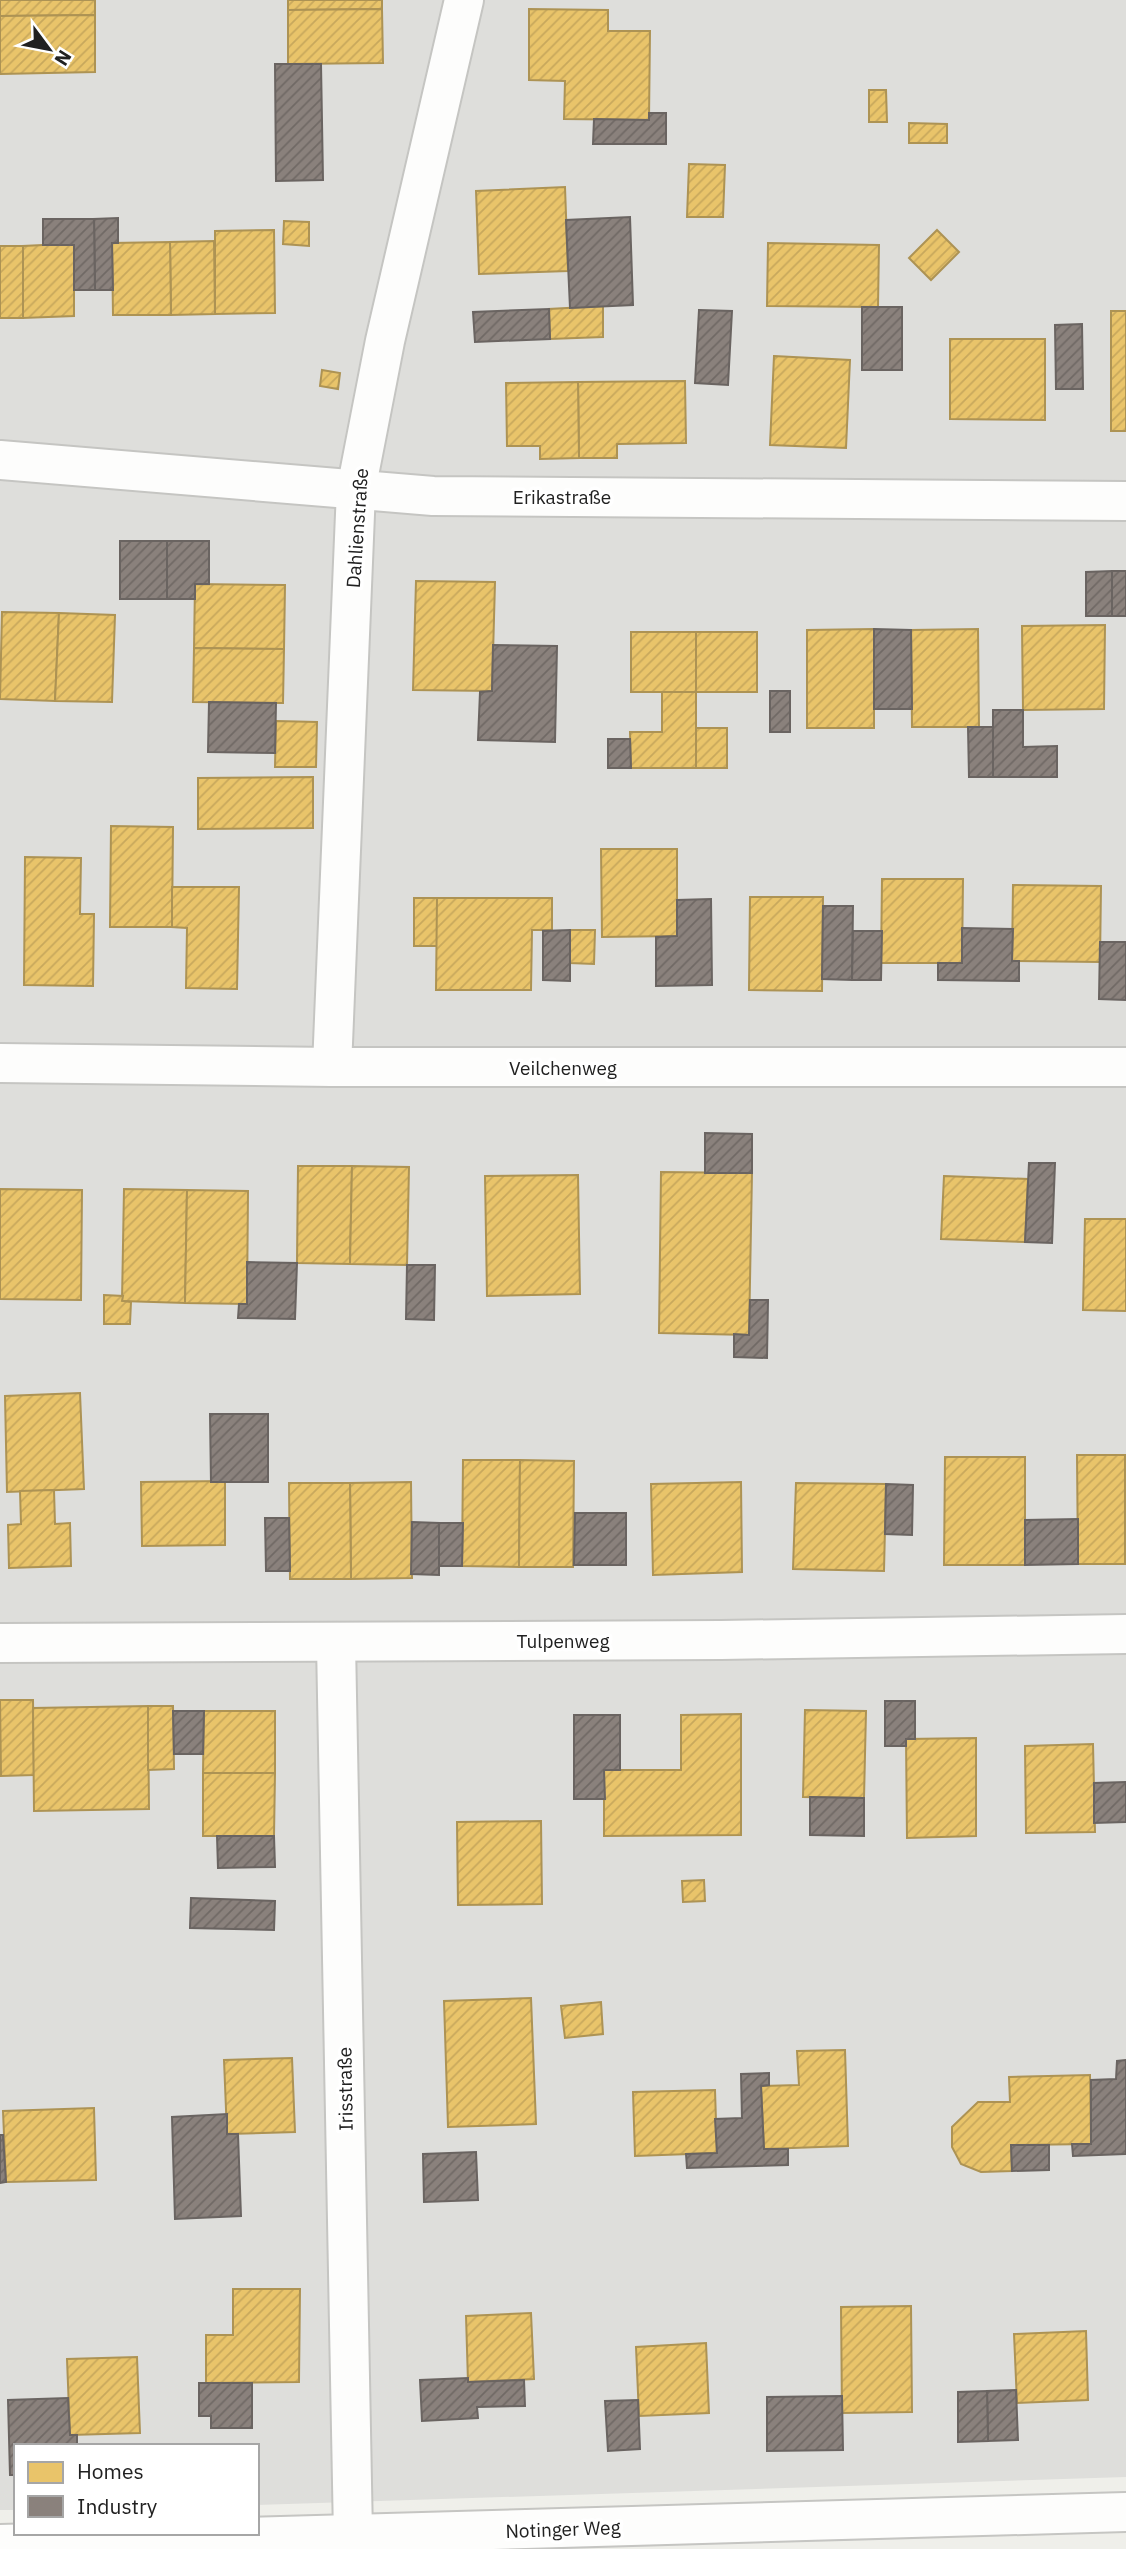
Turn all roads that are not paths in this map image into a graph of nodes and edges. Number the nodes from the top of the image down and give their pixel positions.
1 (464, 0) edge
2 (0, 460) edge
3 (356, 490) junction
4 (1126, 502) edge
5 (0, 1063) edge
6 (1126, 1067) edge
7 (332, 1068) junction
8 (1126, 1634) edge
9 (0, 1643) edge
10 (336, 1643) junction
11 (1126, 2512) edge
12 (353, 2535) junction
13 (0, 2544) edge

1 - 3 street, Dahlienstraße
2 - 3 street, Erikastraße
3 - 4 street, Erikastraße
3 - 7 street, Dahlienstraße
5 - 7 street, Veilchenweg
6 - 7 street, Veilchenweg
8 - 10 street, Tulpenweg
9 - 10 street, Tulpenweg
10 - 12 street, Irisstraße
11 - 12 street, Notinger Weg
12 - 13 street, Notinger Weg

